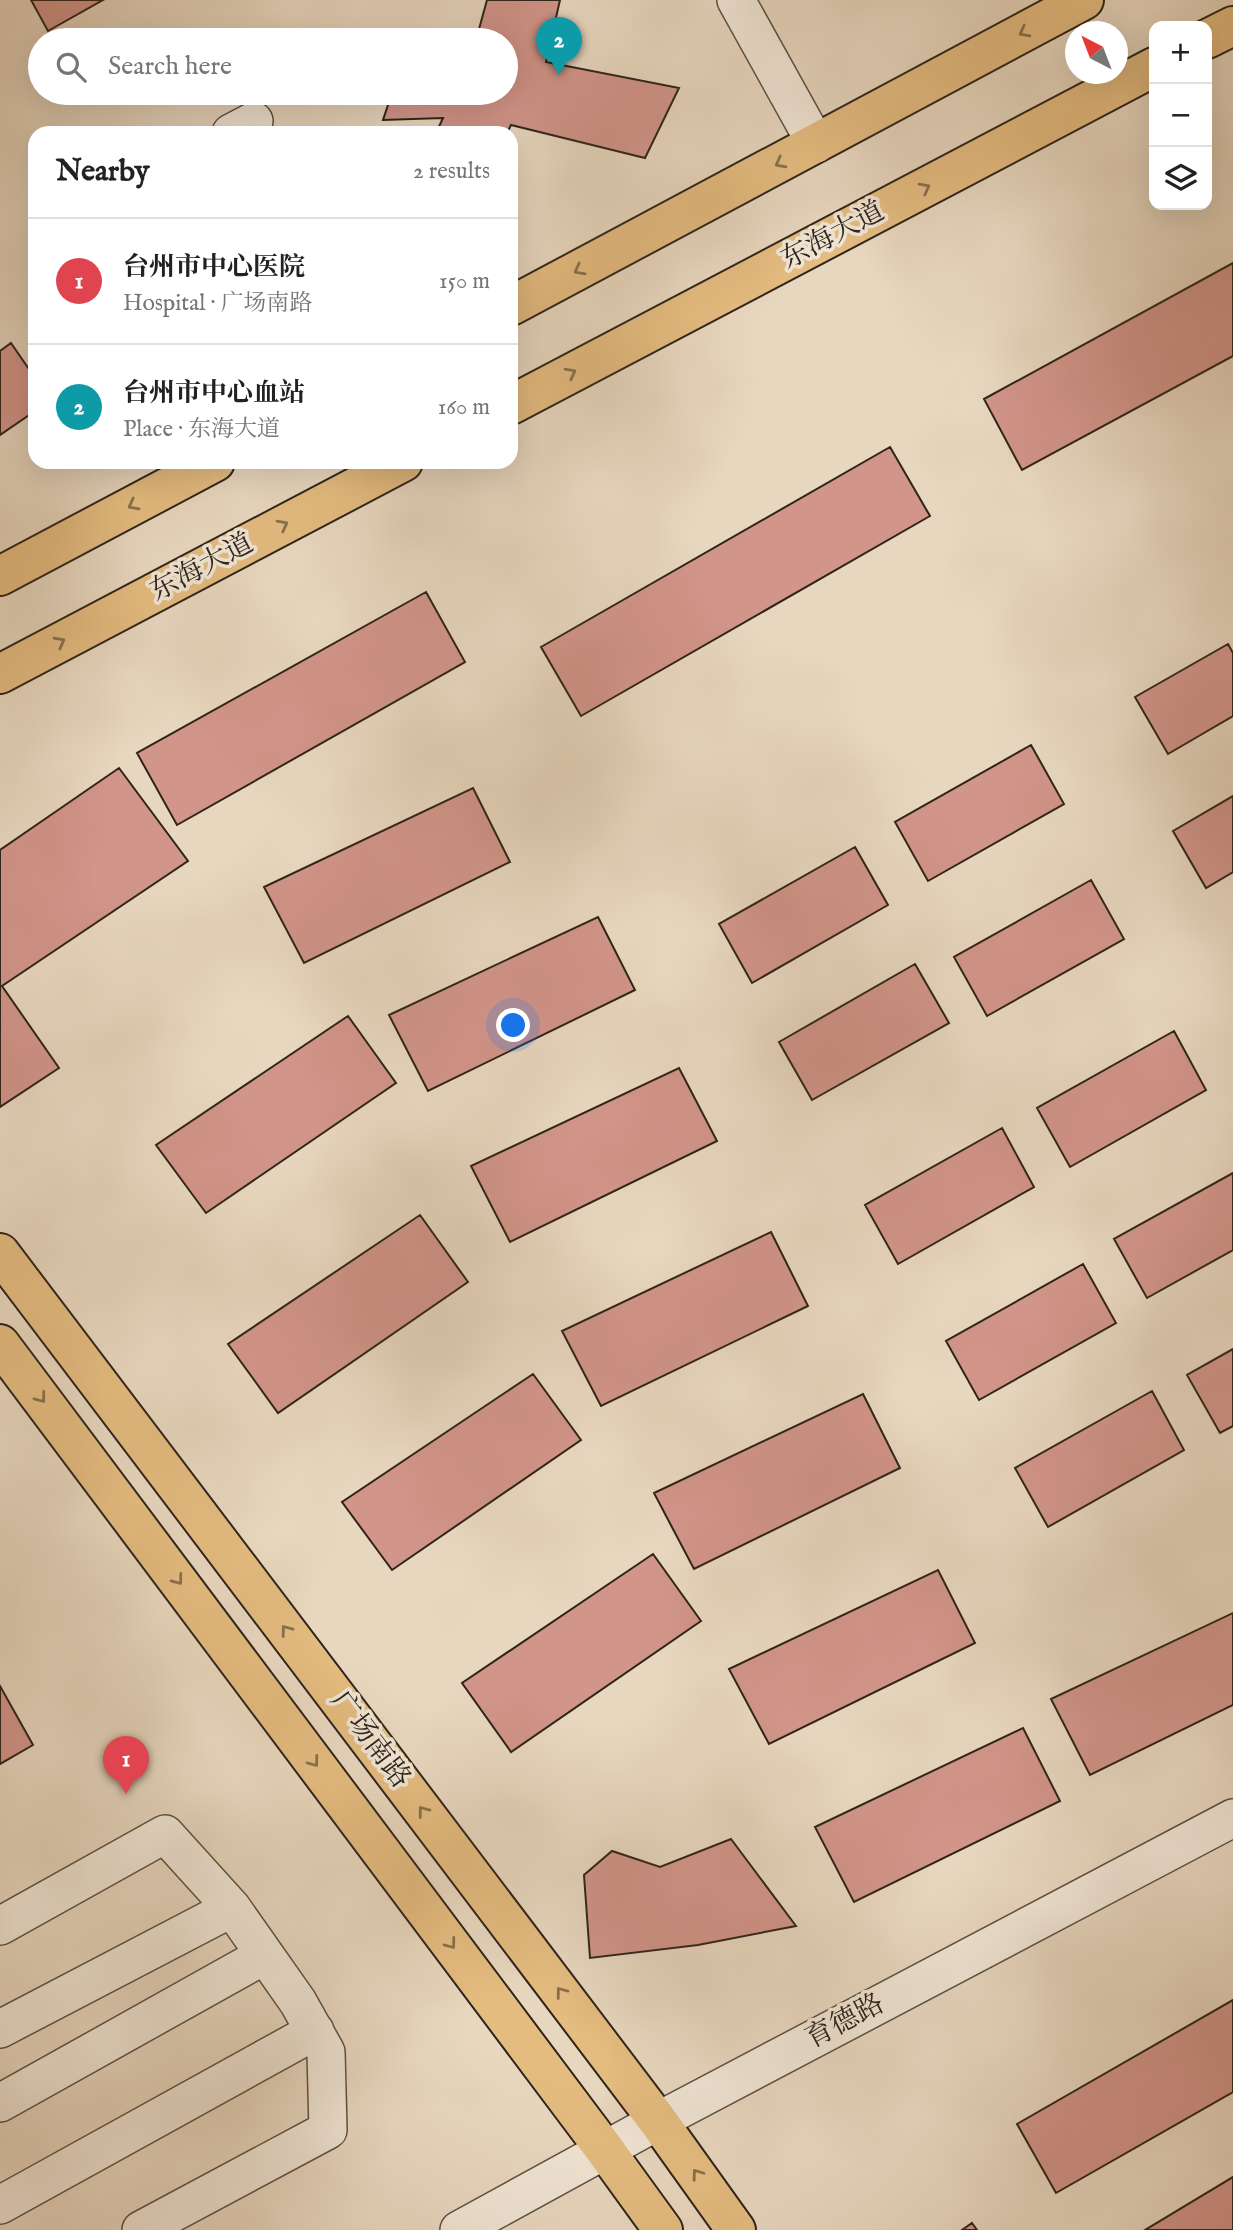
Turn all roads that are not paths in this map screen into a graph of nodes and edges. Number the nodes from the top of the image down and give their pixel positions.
1 (736, 0) edge
2 (1084, 0) edge
3 (1233, 26) edge
4 (1212, 36) edge
5 (1149, 70) edge
6 (816, 144) junction
7 (518, 302) edge
8 (518, 401) edge
9 (390, 469) edge
10 (170, 472) edge
11 (0, 576) edge
12 (0, 674) edge
13 (0, 1253) edge
14 (0, 1344) edge
15 (1233, 1818) edge
16 (232, 1908) junction
17 (0, 1926) edge
18 (265, 1955) junction
19 (0, 2029) edge
20 (315, 2031) junction
21 (0, 2103) edge
22 (658, 2121) junction
23 (605, 2150) junction
24 (0, 2205) edge
25 (141, 2230) edge
26 (459, 2230) edge
27 (663, 2230) edge
28 (736, 2230) edge

1 - 6 street
2 -> 6 main road
3 - 4 main road
8 -> 5 main road, 东海大道
6 -> 7 main road
12 -> 9 main road, 东海大道
10 -> 11 main road
22 -> 13 main road, 广场南路
14 -> 23 main road, 广场南路
15 - 22 street, 育德路
16 - 17 street
16 - 18 street
16 - 19 street
18 - 20 street
18 - 21 street
20 - 24 street
20 - 25 street
22 - 23 street, 育德路
28 -> 22 main road, 广场南路
23 - 26 street, 育德路
23 - 27 main road, 广场南路

